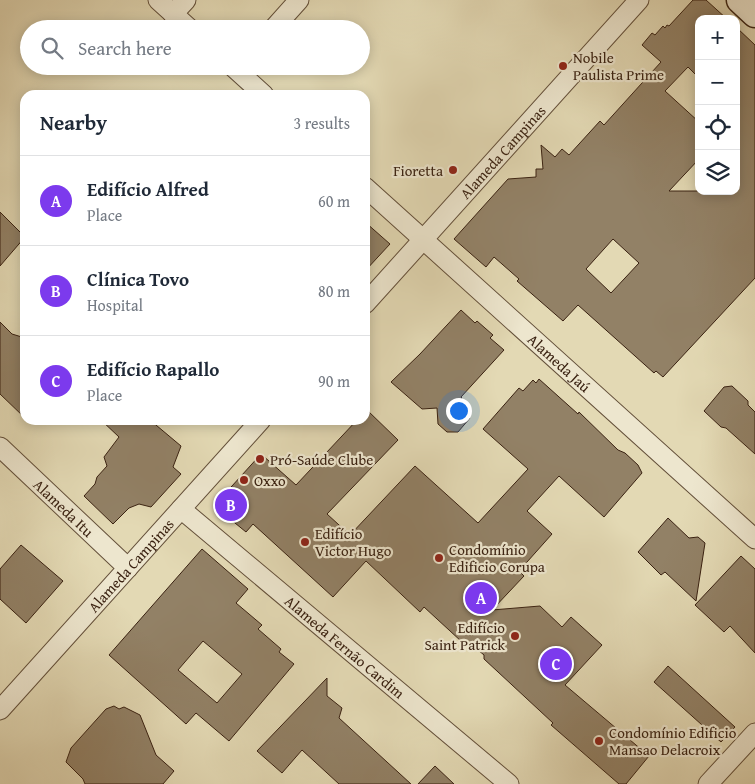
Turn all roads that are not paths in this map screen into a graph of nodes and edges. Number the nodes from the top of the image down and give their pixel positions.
1 (158, 0) edge
2 (299, 0) edge
3 (639, 0) edge
4 (740, 0) edge
5 (180, 7) edge
6 (755, 14) edge
7 (186, 20) edge
8 (281, 20) edge
9 (244, 75) edge
10 (259, 90) edge
11 (370, 192) edge
12 (423, 240) junction
13 (370, 298) edge
14 (257, 425) edge
15 (0, 447) edge
16 (181, 509) junction
17 (755, 539) edge
18 (128, 568) junction
19 (0, 710) edge
20 (755, 733) edge
21 (509, 784) edge
22 (708, 784) edge

1 - 5 street
2 - 8 street
3 - 12 street, Alameda Campinas
4 - 6 street
5 - 7 street
9 - 10 street
11 - 12 street, Alameda Jaú
12 - 13 street, Alameda Campinas
12 - 17 street, Alameda Jaú
14 - 16 street, Alameda Campinas
15 - 18 street, Alameda Itu
16 - 18 street, Alameda Campinas
16 - 21 street, Alameda Fernão Cardim
18 - 19 street, Alameda Campinas
20 - 22 street

